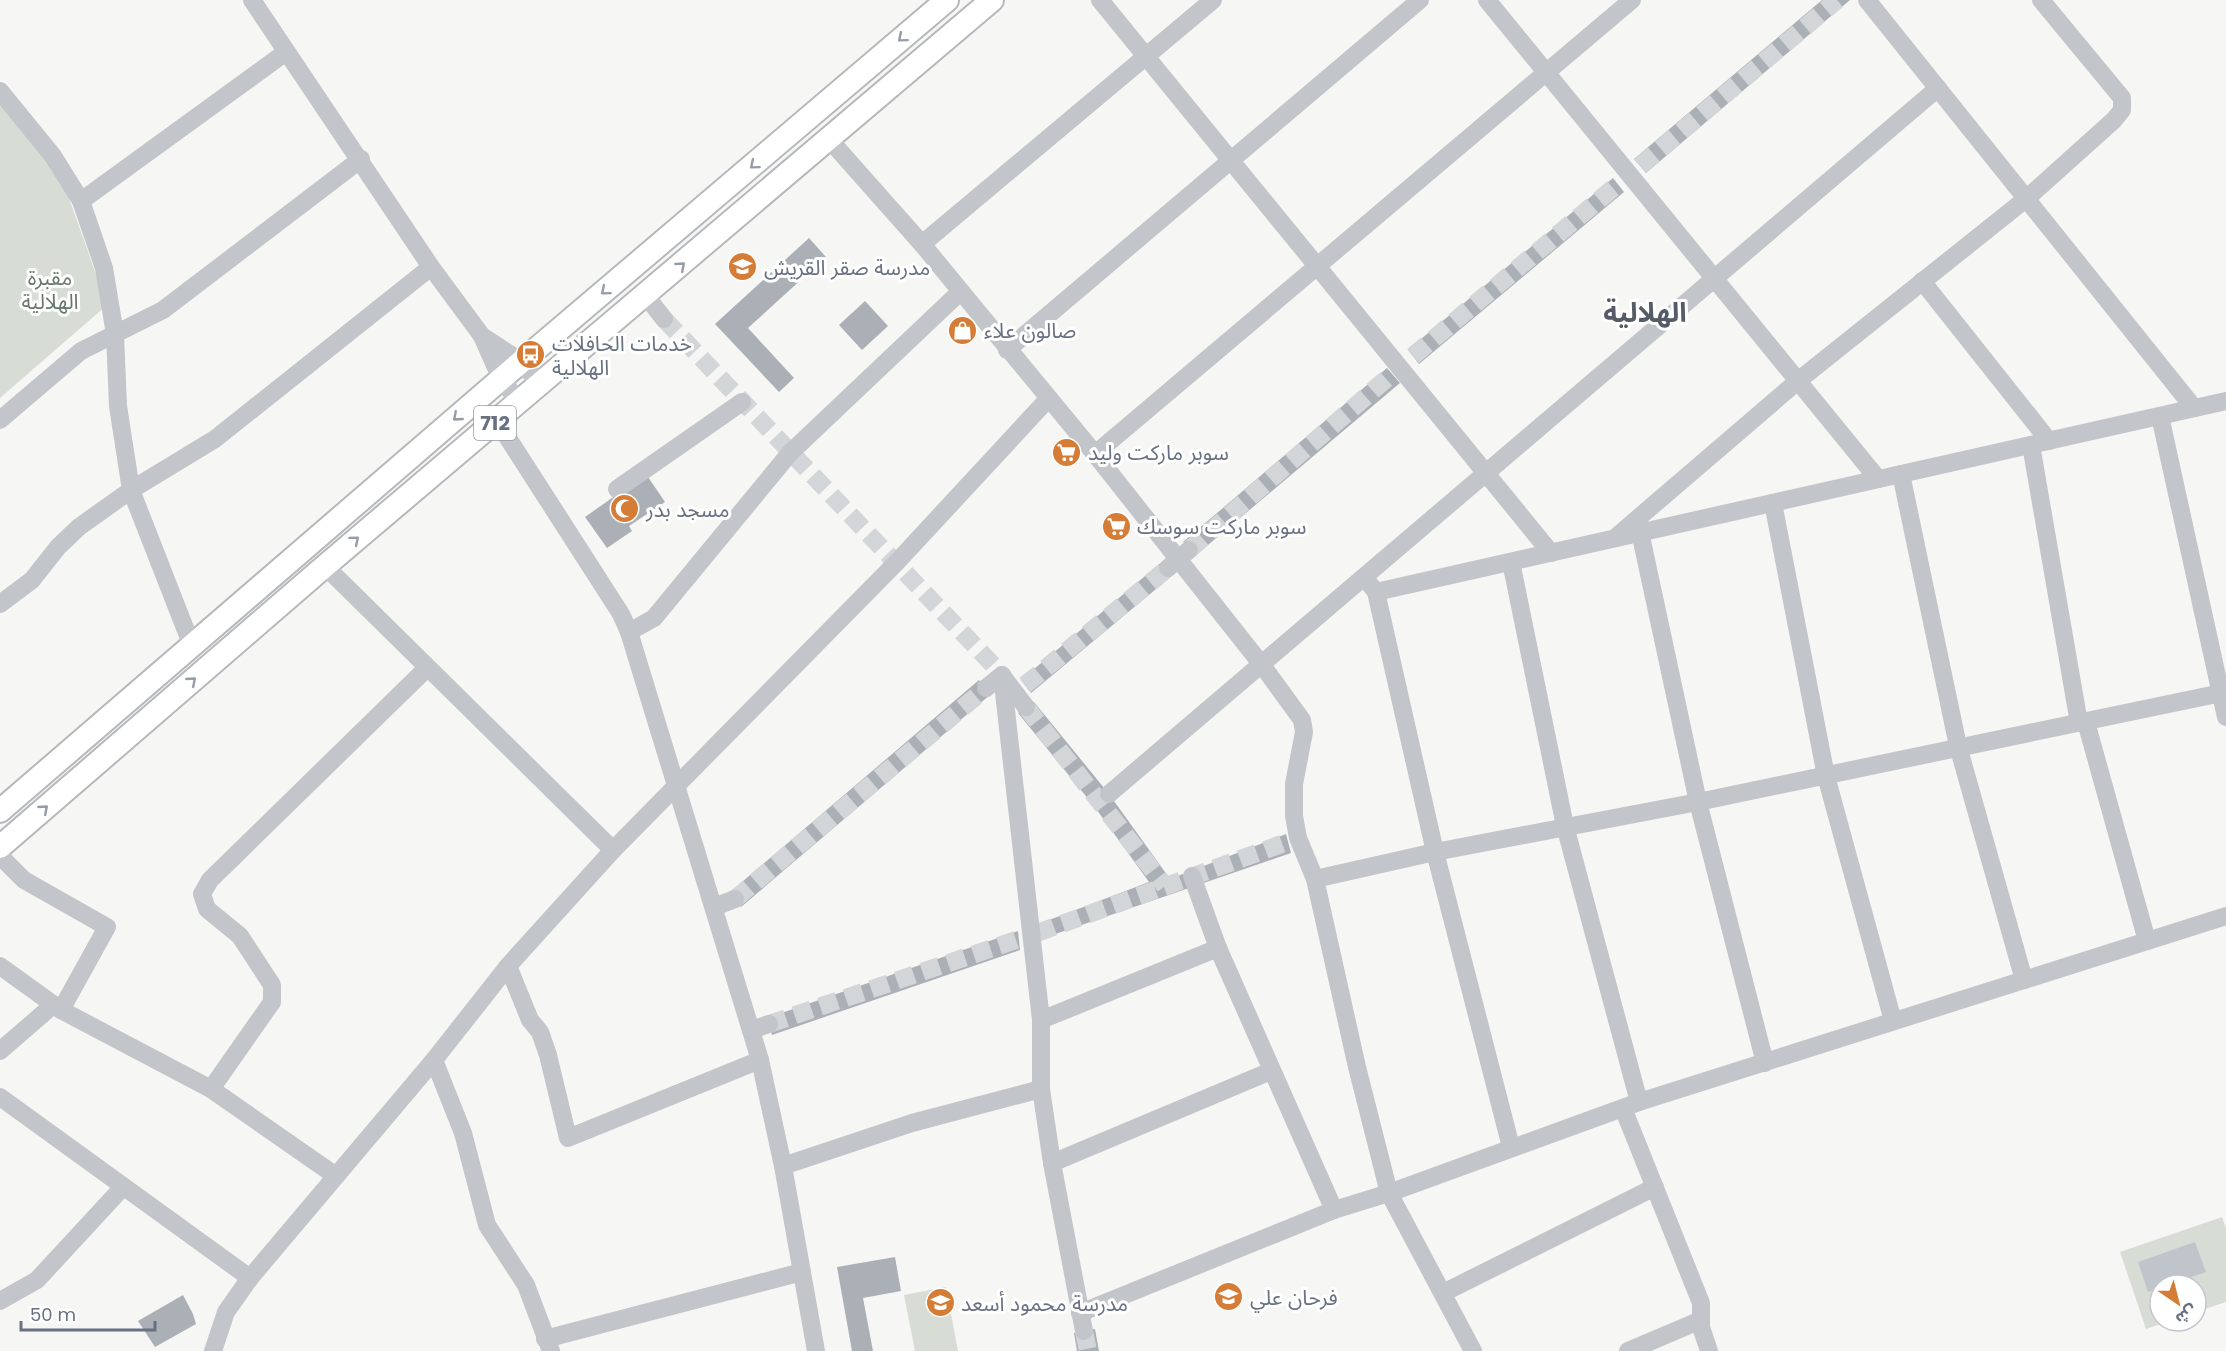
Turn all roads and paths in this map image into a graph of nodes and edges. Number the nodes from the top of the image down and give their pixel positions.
1 (252, 0) edge
2 (947, 0) edge
3 (992, 0) edge
4 (1100, 0) edge
5 (1213, 0) edge
6 (1420, 0) edge
7 (1486, 0) edge
8 (1632, 0) edge
9 (1867, 0) edge
10 (2041, 0) edge
11 (286, 52) junction
12 (1147, 56) junction
13 (1546, 72) junction
14 (1938, 88) junction
15 (0, 91) edge
16 (828, 138) junction
17 (361, 159) junction
18 (1232, 160) junction
19 (2027, 198) junction
20 (81, 201) junction
21 (922, 244) junction
22 (1318, 265) junction
23 (431, 267) junction
24 (1715, 278) junction
25 (1922, 281) junction
26 (960, 292) junction
27 (646, 296) junction
28 (664, 319) tunnel mouth
29 (115, 334) junction
30 (482, 336) junction
31 (1007, 350) junction
32 (522, 362) junction
33 (501, 379) junction
34 (1799, 380) junction
35 (540, 385) junction
36 (1048, 399) junction
37 (2226, 401) edge
38 (519, 402) junction
39 (742, 402) dead end
40 (2194, 408) junction
41 (2160, 416) junction
42 (0, 420) edge
43 (497, 421) junction
44 (2040, 443) junction
45 (1095, 454) junction
46 (1487, 472) junction
47 (1901, 474) junction
48 (1878, 479) junction
49 (617, 489) dead end
50 (130, 490) junction
51 (1773, 503) junction
52 (1640, 532) junction
53 (1615, 538) junction
54 (1551, 553) junction
55 (1511, 562) junction
56 (325, 566) junction
57 (1370, 585) junction
58 (0, 604) edge
59 (629, 632) junction
60 (192, 646) junction
61 (1262, 665) junction
62 (427, 668) junction
63 (998, 671) junction
64 (986, 688) tunnel mouth
65 (2223, 693) edge
66 (1022, 695) tunnel mouth
67 (2226, 717) edge
68 (2083, 723) junction
69 (1958, 746) junction
70 (1826, 776) junction
71 (678, 786) junction
72 (1109, 794) dead end
73 (1698, 802) junction
74 (0, 811) edge
75 (1565, 826) junction
76 (0, 847) edge
77 (614, 850) junction
78 (1435, 852) junction
79 (0, 856) edge
80 (1192, 876) dead end
81 (1315, 879) junction
82 (735, 899) tunnel mouth
83 (714, 908) junction
84 (2226, 916) edge
85 (2147, 940) junction
86 (1218, 948) junction
87 (0, 966) edge
88 (508, 966) junction
89 (2024, 980) junction
90 (57, 1007) junction
91 (1041, 1020) junction
92 (1893, 1021) junction
93 (769, 1024) tunnel mouth
94 (751, 1030) junction
95 (0, 1051) edge
96 (434, 1060) junction
97 (760, 1060) junction
98 (1765, 1063) junction
99 (1271, 1071) junction
100 (211, 1089) junction
101 (1041, 1089) junction
102 (0, 1097) edge
103 (1631, 1105) junction
104 (1511, 1148) junction
105 (1052, 1163) junction
106 (783, 1166) junction
107 (336, 1176) junction
108 (123, 1187) junction
109 (1655, 1187) junction
110 (1389, 1193) junction
111 (1334, 1210) junction
112 (802, 1272) junction
113 (250, 1278) junction
114 (1443, 1293) junction
115 (0, 1301) edge
116 (1080, 1312) junction
117 (1701, 1320) junction
118 (1084, 1331) tunnel mouth
119 (548, 1345) edge
120 (213, 1351) edge
121 (816, 1351) edge
122 (1473, 1351) edge
123 (1628, 1351) edge
124 (1709, 1351) edge

1 - 11 street
2 -> 32 main road, 712
3 - 16 main road, 712
4 - 12 street
5 - 12 street
6 - 18 street
7 - 13 street
8 - 13 street
9 - 14 street
10 - 19 street
11 - 17 street
11 - 20 street
12 - 18 street
12 - 21 street
13 - 22 street
13 - 24 street
14 - 19 street
14 - 24 street
15 - 20 street
16 - 21 street
27 -> 16 main road, 712
17 - 23 street
17 - 29 street
18 - 22 street
18 - 31 street
19 - 25 street
19 - 40 street
20 - 29 street
21 - 26 street
22 - 45 street
22 - 46 street
23 - 30 street
23 - 50 street
24 - 34 street
24 - 46 street
25 - 34 street
25 - 44 street
26 - 31 street
26 - 59 street
27 - 28 street
27 - 35 main road, 712
29 - 42 street
29 - 50 street
30 - 32 street
30 - 33 street
31 - 36 street
32 - 33 main road, 712
32 - 35 street
33 - 38 street
33 -> 60 main road, 712
34 - 48 street
34 - 53 street
35 - 38 main road, 712
36 - 45 street
36 - 71 street
37 - 40 street
38 - 43 main road, 712
39 - 49 street
40 - 41 street
41 - 44 street
41 - 65 street
56 -> 43 main road, 712
43 - 59 street
44 - 47 street
44 - 68 street
45 - 61 street
46 - 54 street
46 - 57 street
47 - 48 street
47 - 69 street
48 - 51 street
50 - 58 street
50 - 60 street
51 - 52 street
51 - 70 street
52 - 53 street
52 - 73 street
53 - 54 street
54 - 55 street
55 - 57 street
55 - 75 street
56 - 62 street
76 -> 56 main road, 712
57 - 61 street
57 - 78 street
59 - 71 street
60 - 74 main road, 712
61 - 72 street
61 - 81 street
62 - 77 street
62 - 100 street
63 - 64 street
63 - 66 street
63 - 91 street
65 - 67 street
65 - 68 street
68 - 69 street
68 - 85 street
69 - 70 street
69 - 89 street
70 - 73 street
70 - 92 street
71 - 77 street
71 - 83 street
73 - 75 street
73 - 98 street
75 - 78 street
75 - 103 street
77 - 88 street
78 - 81 street
78 - 104 street
79 - 90 street
80 - 86 street
81 - 110 street
82 - 83 street
83 - 94 street
84 - 85 street
85 - 89 street
86 - 91 street
86 - 99 street
87 - 90 street
88 - 96 street
88 - 97 street
89 - 92 street
90 - 95 street
90 - 100 street
91 - 101 street
92 - 98 street
93 - 94 street
94 - 97 street
96 - 107 street
96 - 119 street
97 - 106 street
98 - 103 street
99 - 105 street
99 - 111 street
100 - 107 street
101 - 105 street
101 - 106 street
102 - 108 street
103 - 104 street
103 - 109 street
104 - 110 street
105 - 116 street
106 - 112 street
107 - 113 street
108 - 113 street
108 - 115 street
109 - 114 street
109 - 117 street
110 - 111 street
110 - 114 street
111 - 116 street
112 - 119 street
112 - 121 street
113 - 120 street
114 - 122 street
116 - 118 street
117 - 123 street
117 - 124 street

